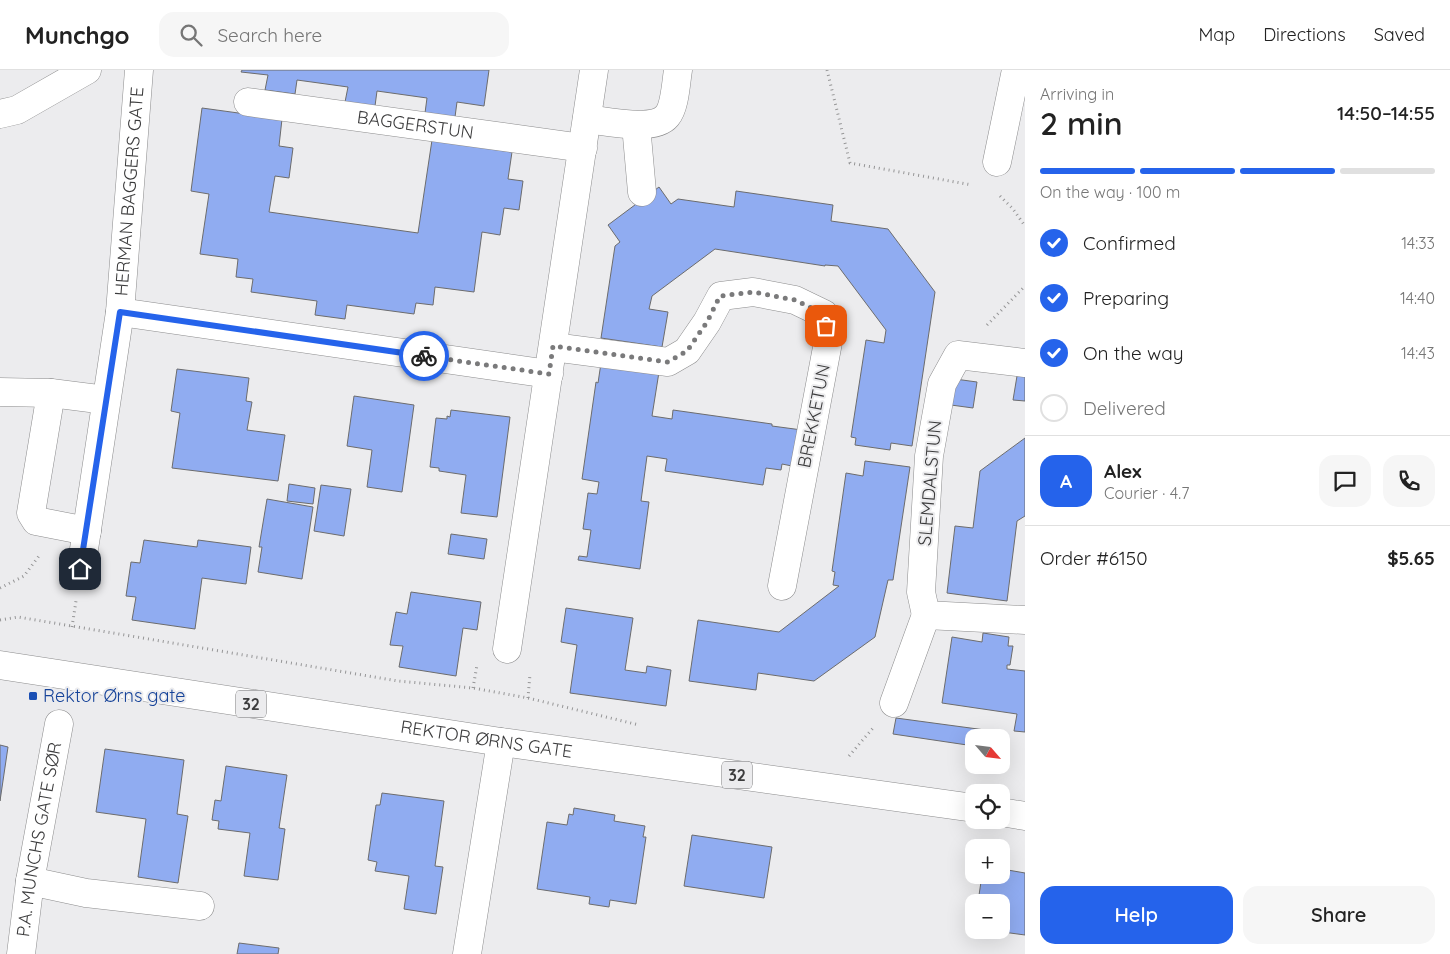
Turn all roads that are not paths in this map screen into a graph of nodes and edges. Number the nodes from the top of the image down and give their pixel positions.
1 (87, 70) edge
2 (139, 70) edge
3 (594, 70) edge
4 (678, 70) edge
5 (1016, 70) edge
6 (248, 102) dead end
7 (0, 114) edge
8 (587, 119) junction
9 (636, 125) junction
10 (583, 148) junction
11 (997, 162) dead end
12 (642, 192) dead end
13 (120, 312) junction
14 (1025, 344) edge
15 (553, 346) junction
16 (958, 355) junction
17 (1025, 363) edge
18 (549, 374) junction
19 (0, 392) edge
20 (51, 393) junction
21 (106, 400) junction
22 (87, 531) junction
23 (80, 569) dead end
24 (782, 586) dead end
25 (926, 615) junction
26 (1025, 620) edge
27 (507, 649) dead end
28 (0, 665) edge
29 (894, 703) road end
30 (59, 724) dead end
31 (501, 742) junction
32 (965, 807) edge
33 (1010, 814) edge
34 (1025, 816) edge
35 (30, 881) junction
36 (200, 906) dead end
37 (21, 954) edge
38 (467, 954) edge

1 - 7 street
2 - 13 street, HERMAN BAGGERS GATE
3 - 8 street
4 - 9 street
5 - 11 street
6 - 10 street, BAGGERSTUN
8 - 9 street
8 - 10 street
9 - 12 street
10 - 15 street
13 - 18 street, HERMAN BAGGERS GATE
13 - 21 street, HERMAN BAGGERS GATE
14 - 16 street
15 - 18 street
15 - 24 street, BREKKETUN
16 - 17 street
16 - 25 street, SLEMDALSTUN
18 - 27 street
19 - 20 street
20 - 21 street
20 - 22 street
21 - 22 street, HERMAN BAGGERS GATE
22 - 23 street, HERMAN BAGGERS GATE
25 - 26 street
25 - 29 street
28 - 31 street, REKTOR ØRNS GATE / 32
30 - 35 street, P.A. MUNCHS GATE SØR
31 - 32 street, REKTOR ØRNS GATE / 32
31 - 38 street
33 - 34 street
35 - 36 street
35 - 37 street, P.A. MUNCHS GATE SØR

